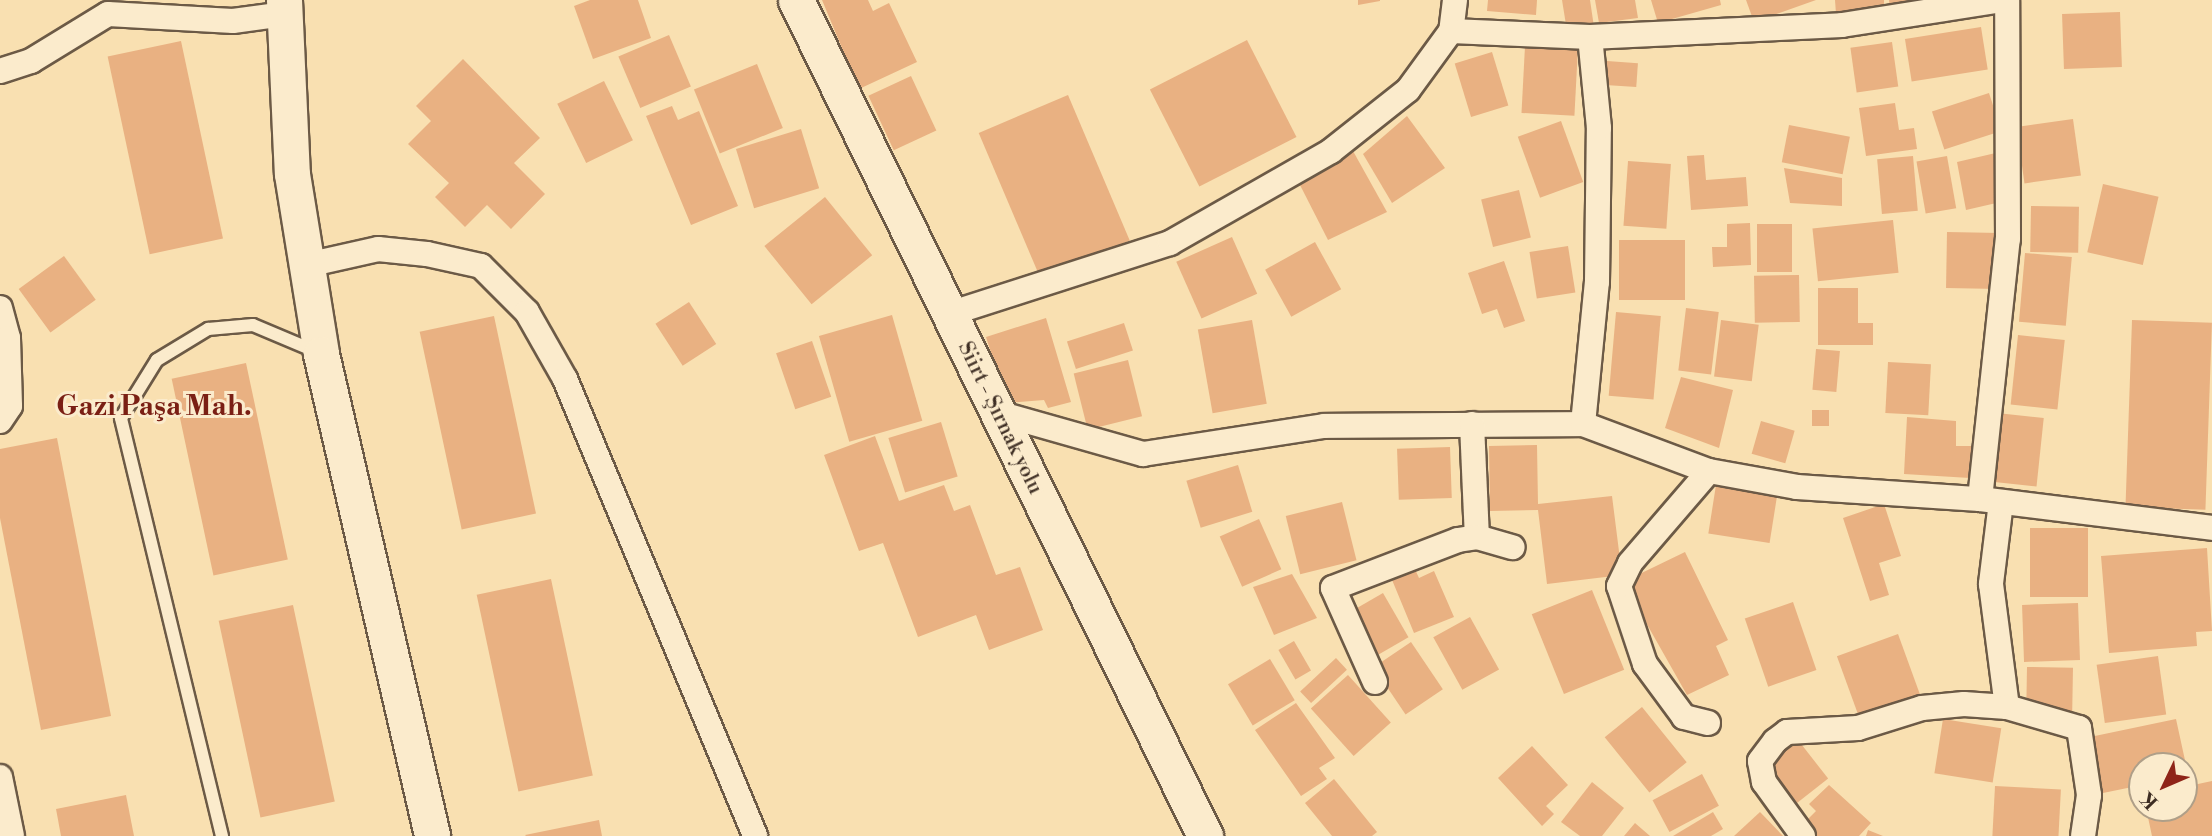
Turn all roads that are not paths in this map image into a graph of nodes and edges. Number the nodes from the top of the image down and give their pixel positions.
1 (796, 0) edge
2 (1455, 0) edge
3 (2001, 0) edge
4 (2007, 0) edge
5 (284, 7) edge
6 (1451, 31) junction
7 (1590, 37) junction
8 (0, 71) edge
9 (307, 265) junction
10 (0, 309) edge
11 (949, 314) junction
12 (321, 354) junction
13 (998, 413) junction
14 (0, 421) edge
15 (1472, 424) junction
16 (1583, 424) junction
17 (1709, 471) junction
18 (1991, 500) junction
19 (2212, 528) edge
20 (1477, 537) junction
21 (1513, 547) dead end
22 (1375, 682) dead end
23 (2007, 707) junction
24 (1708, 723) dead end
25 (0, 777) edge
26 (12, 836) edge
27 (222, 836) edge
28 (432, 836) edge
29 (755, 836) edge
30 (1205, 836) edge
31 (1803, 836) edge
32 (2083, 836) edge

1 - 11 street, Siirt - Şırnak yolu
2 - 6 street
3 - 7 street
4 - 18 street
5 - 8 street
5 - 9 street
6 - 7 street
6 - 11 street
7 - 16 street
9 - 12 street
9 - 29 street
10 - 14 street
11 - 13 street, Siirt - Şırnak yolu
12 - 27 lane
12 - 28 street
13 - 15 street
13 - 30 street, Siirt - Şırnak yolu
15 - 16 street
15 - 20 street
16 - 17 street
17 - 18 street
17 - 24 street
18 - 19 street
18 - 23 street
20 - 21 street
20 - 22 street
23 - 31 street
23 - 32 street
25 - 26 street

